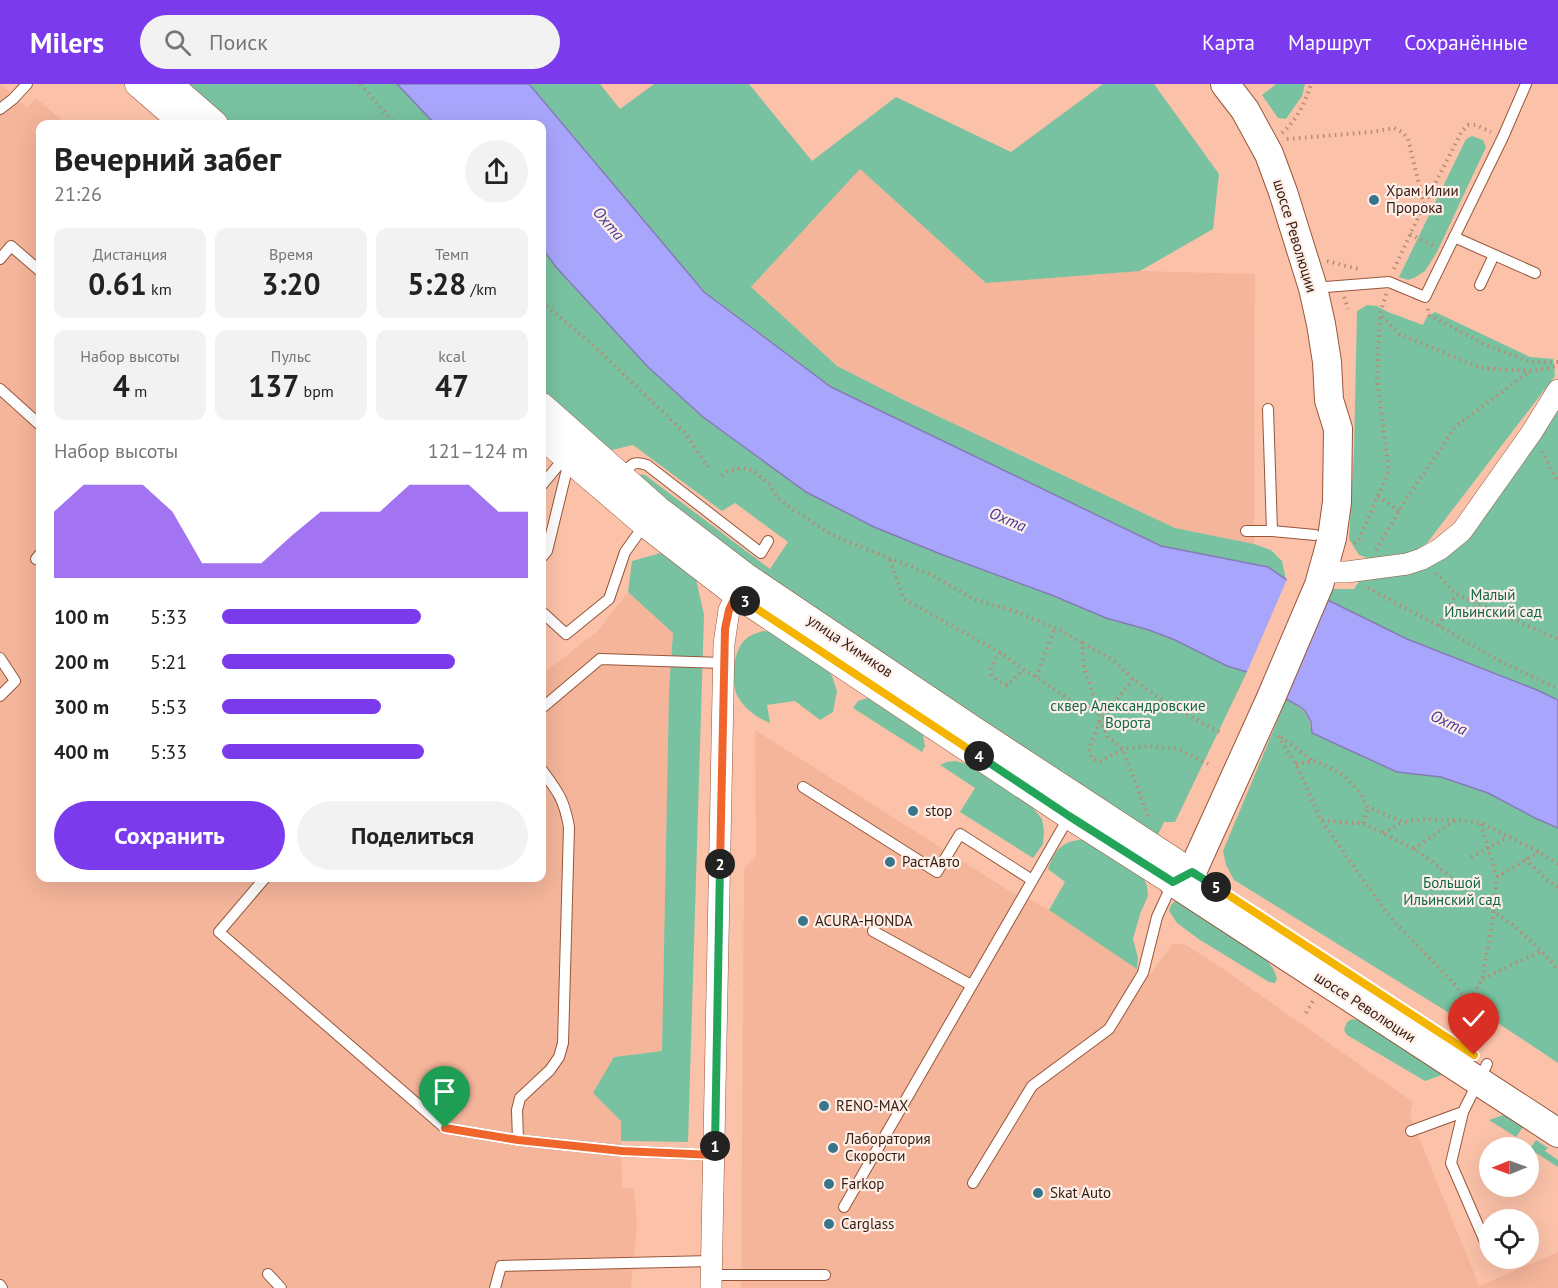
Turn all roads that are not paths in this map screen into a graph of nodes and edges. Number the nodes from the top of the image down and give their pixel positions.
1 (27, 84) edge
2 (138, 84) edge
3 (169, 84) edge
4 (1225, 84) edge
5 (1526, 84) edge
6 (0, 109) edge
7 (179, 120) edge
8 (210, 120) edge
9 (1454, 237) junction
10 (1494, 255) junction
11 (0, 259) edge
12 (36, 268) edge
13 (1535, 273) dead end
14 (1480, 285) dead end
15 (1313, 288) junction
16 (0, 389) edge
17 (1558, 390) edge
18 (1329, 400) junction
19 (1268, 409) dead end
20 (546, 412) edge
21 (36, 421) edge
22 (546, 438) edge
23 (572, 453) junction
24 (622, 476) junction
25 (546, 481) edge
26 (645, 524) junction
27 (1246, 531) dead end
28 (1272, 531) junction
29 (1315, 535) junction
30 (768, 541) dead end
31 (546, 552) edge
32 (1315, 578) junction
33 (742, 586) junction
34 (546, 616) edge
35 (0, 658) edge
36 (723, 663) junction
37 (0, 696) edge
38 (546, 705) edge
39 (546, 775) edge
40 (803, 788) dead end
41 (1075, 808) junction
42 (1180, 872) junction
43 (1032, 880) junction
44 (262, 882) edge
45 (873, 932) dead end
46 (971, 985) junction
47 (1483, 1072) junction
48 (1558, 1109) edge
49 (1462, 1112) junction
50 (1411, 1131) dead end
51 (1558, 1133) edge
52 (518, 1140) junction
53 (714, 1155) junction
54 (974, 1183) dead end
55 (844, 1207) dead end
56 (1479, 1228) edge
57 (268, 1274) dead end
58 (712, 1275) edge
59 (825, 1275) dead end
60 (280, 1288) edge
61 (495, 1288) edge

1 - 6 lane
2 - 7 street
3 - 8 street
4 - 15 main road, шоссе Революции
5 - 9 lane
9 - 10 lane
9 - 15 lane
10 - 13 lane
10 - 14 lane
11 - 12 lane
15 - 18 main road, шоссе Революции
16 - 21 lane
17 - 32 street
18 - 29 main road, шоссе Революции
18 - 32 main road, шоссе Революции
19 - 28 lane
20 - 23 street, улица Химиков
22 - 23 street, улица Химиков
23 - 24 street, улица Химиков
23 - 25 lane
23 - 26 street, улица Химиков
23 - 31 lane
24 - 30 lane
24 - 33 street, улица Химиков
26 - 33 street, улица Химиков
26 - 34 lane
27 - 28 lane
28 - 29 lane
29 - 32 main road, шоссе Революции
32 - 42 main road
33 - 36 street
33 - 41 street, улица Химиков
35 - 37 lane
36 - 38 lane
36 - 53 street
39 - 52 lane
40 - 43 lane
41 - 42 street, улица Химиков
41 - 43 lane
42 - 47 main road, шоссе Революции
42 - 54 lane
43 - 46 lane
44 - 52 lane
45 - 46 lane
46 - 55 lane
47 - 48 main road, шоссе Революции
47 - 49 lane
47 - 51 main road, шоссе Революции
49 - 50 lane
49 - 56 lane
52 - 53 lane
53 - 58 street
57 - 60 lane
58 - 59 lane
58 - 61 lane

